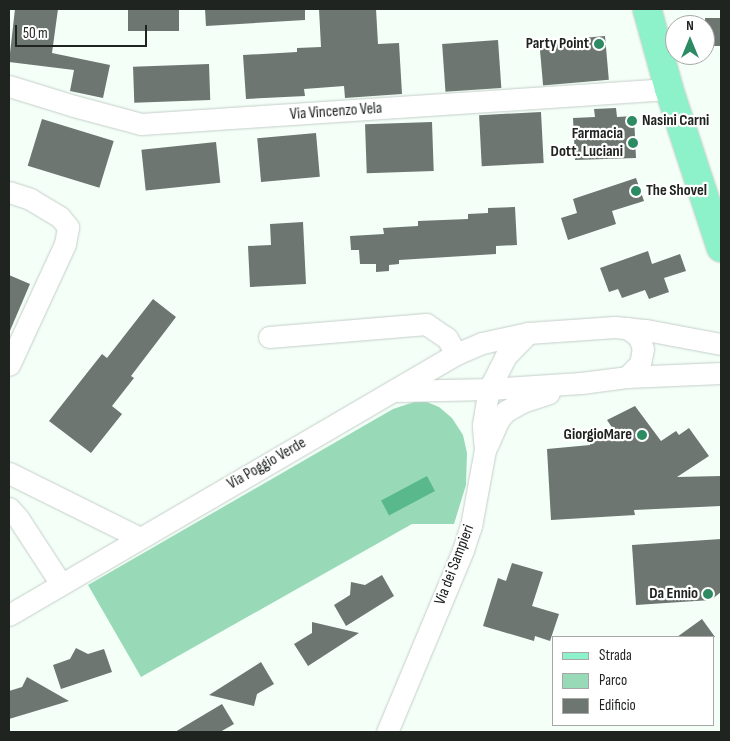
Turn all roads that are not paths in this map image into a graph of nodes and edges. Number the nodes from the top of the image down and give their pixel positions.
1 (648, 9) edge
2 (9, 86) edge
3 (669, 89) junction
4 (9, 192) edge
5 (721, 248) edge
6 (627, 328) junction
7 (528, 333) junction
8 (269, 337) dead end
9 (721, 344) edge
10 (456, 354) junction
11 (9, 365) edge
12 (721, 373) edge
13 (627, 377) junction
14 (580, 383) junction
15 (489, 389) junction
16 (396, 391) junction
17 (484, 450) junction
18 (9, 472) edge
19 (9, 508) edge
20 (140, 538) junction
21 (60, 584) junction
22 (9, 615) edge
23 (387, 732) edge

1 - 3 main road
2 - 3 street, Via Vincenzo Vela
3 - 5 main road
4 - 11 street
6 - 7 street, Via Poggio Verde
6 - 9 street, Via Poggio Verde
6 - 13 street
7 - 10 street, Via Poggio Verde
7 - 15 street
8 - 10 street
10 - 16 street, Via Poggio Verde
12 - 13 street, Via Poggio Verde
13 - 14 street, Via Poggio Verde
14 - 15 street, Via Poggio Verde
14 - 17 street
15 - 16 street, Via Poggio Verde
15 - 17 street, Via dei Sampieri
16 - 20 street, Via Poggio Verde
17 - 23 street, Via dei Sampieri
18 - 20 street
19 - 21 street
20 - 21 street, Via Poggio Verde
21 - 22 street, Via Poggio Verde

